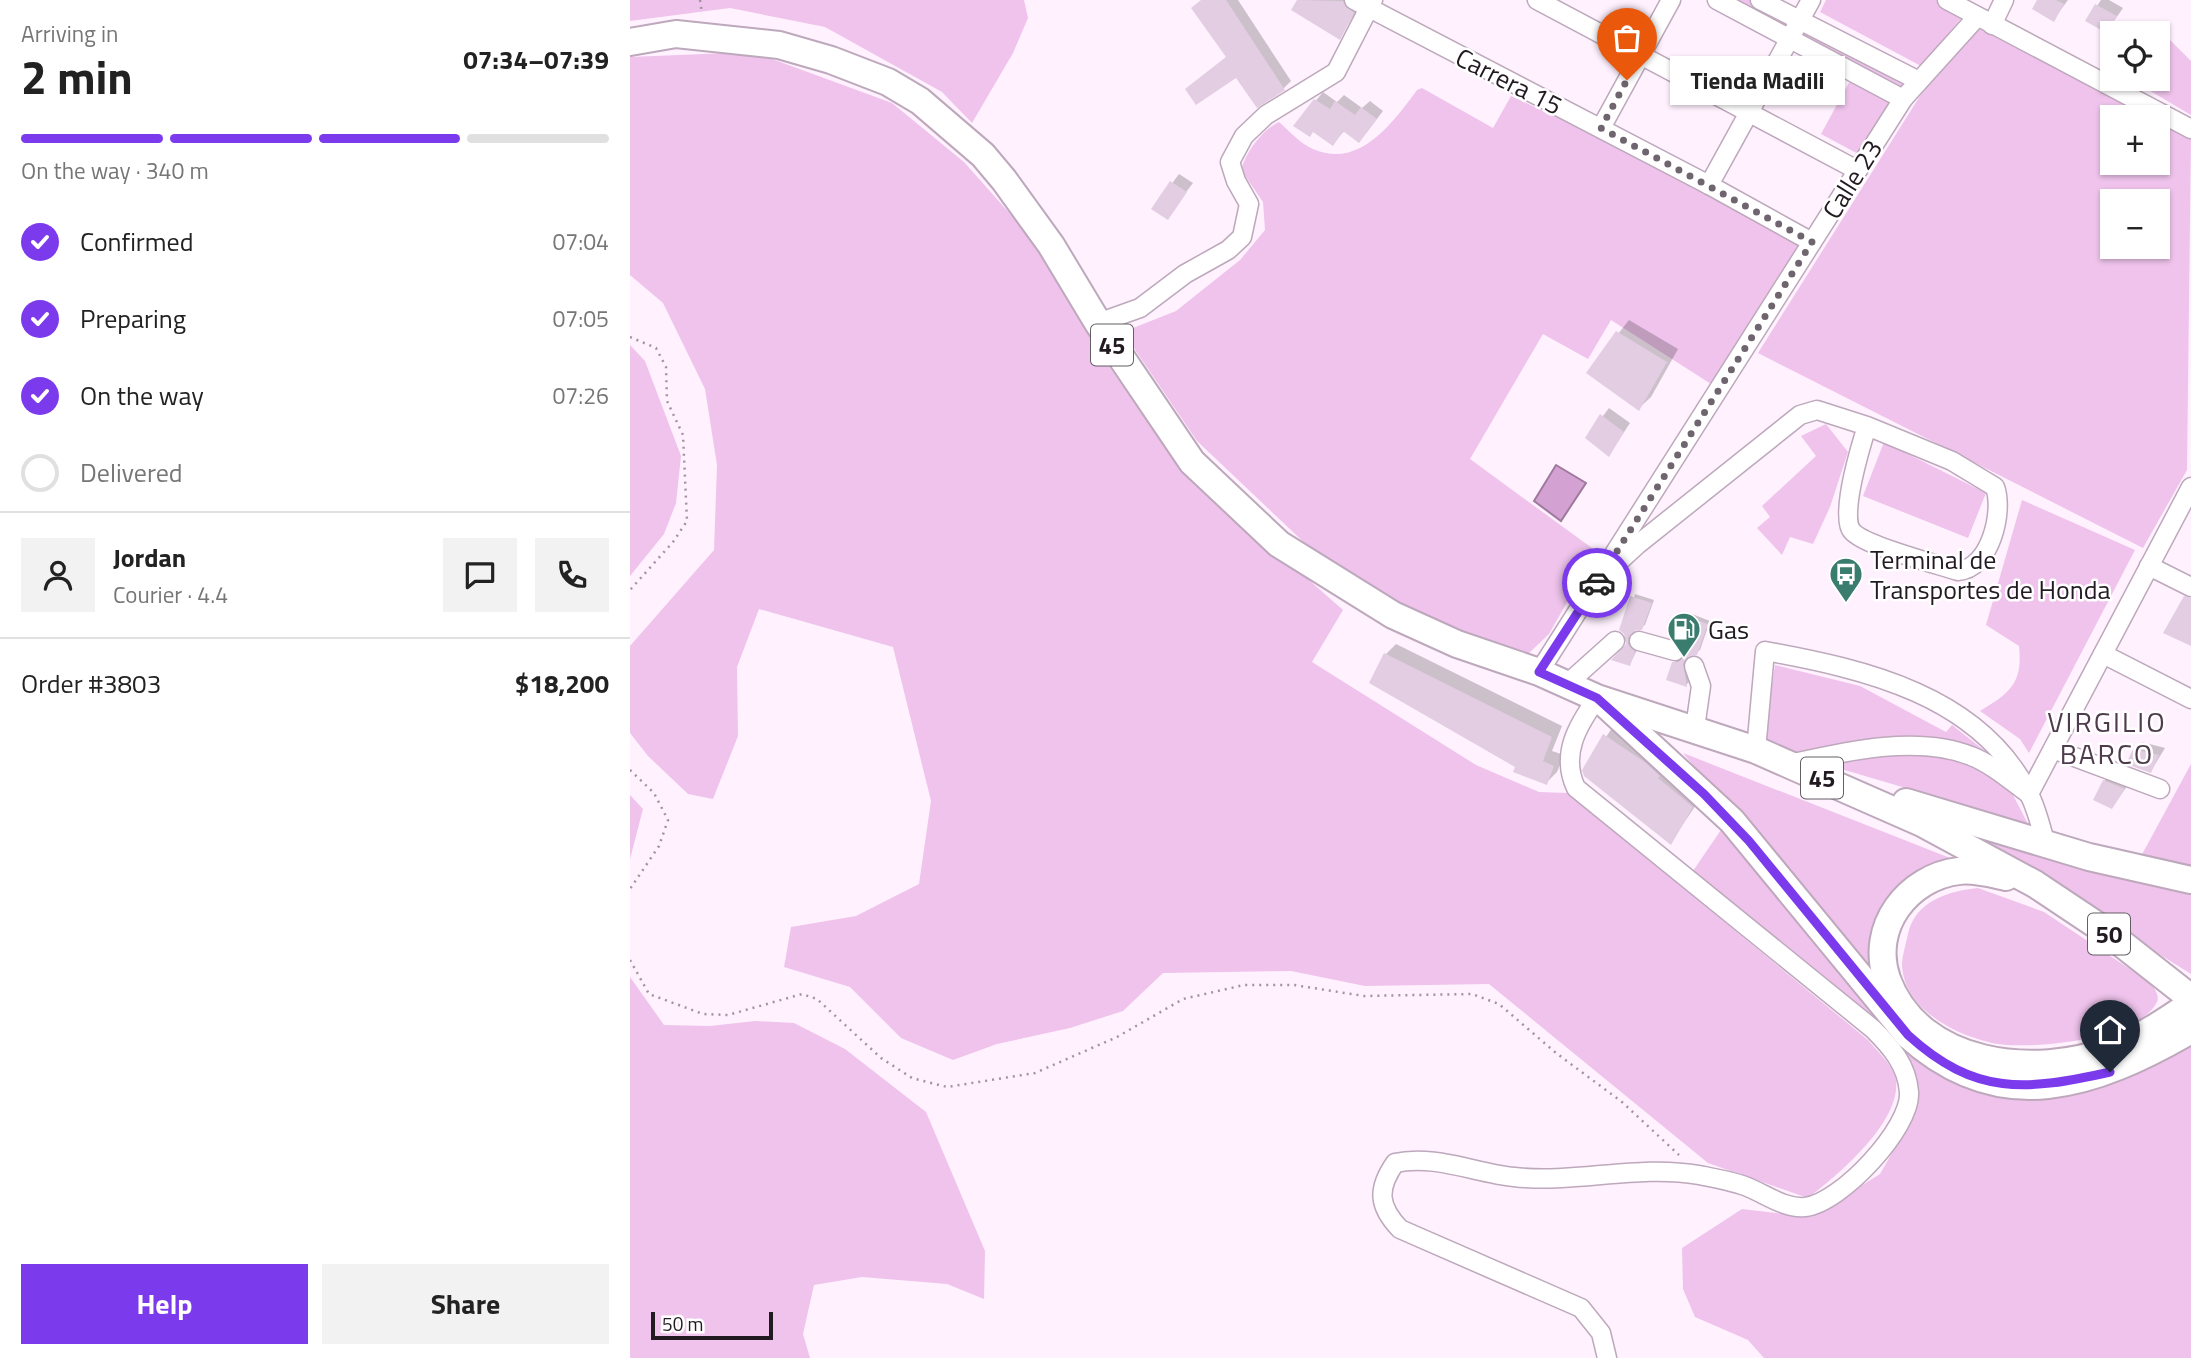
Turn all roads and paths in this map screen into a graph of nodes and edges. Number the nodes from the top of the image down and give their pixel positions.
1 (1537, 0) edge
2 (1671, 0) edge
3 (1717, 0) edge
4 (1760, 0) edge
5 (1811, 0) edge
6 (1947, 0) edge
7 (2004, 0) edge
8 (1365, 3) edge
9 (1800, 21) junction
10 (1985, 21) junction
11 (1790, 40) junction
12 (630, 42) edge
13 (1641, 56) junction
14 (1919, 81) junction
15 (1903, 99) junction
16 (1749, 113) junction
17 (1601, 128) junction
18 (2191, 129) edge
19 (1857, 170) junction
20 (1710, 185) junction
21 (1812, 242) junction
22 (1098, 323) junction
23 (630, 337) edge
24 (1867, 426) junction
25 (2191, 487) edge
26 (2149, 566) junction
27 (1600, 579) junction
28 (2191, 587) edge
29 (630, 590) edge
30 (1639, 640) dead end
31 (1615, 641) dead end
32 (1675, 651) dead end
33 (2103, 654) junction
34 (1694, 666) dead end
35 (1539, 672) junction
36 (1567, 684) junction
37 (1597, 698) junction
38 (2191, 699) edge
39 (1695, 728) junction
40 (2053, 749) junction
41 (1756, 750) junction
42 (1788, 764) junction
43 (630, 770) edge
44 (1825, 779) junction
45 (2160, 789) dead end
46 (2029, 794) junction
47 (2046, 845) junction
48 (2191, 880) edge
49 (2035, 884) junction
50 (630, 889) edge
51 (630, 960) edge
52 (2187, 997) edge
53 (2191, 1030) edge
54 (1707, 1177) junction
55 (1607, 1358) edge

1 - 13 street
2 - 13 street
3 - 11 street
4 - 9 street
5 - 9 street
6 - 10 street
7 - 10 street, Calle 23
8 - 17 street, Carrera 15
8 - 22 street
9 - 11 street
9 - 14 street
10 - 14 street, Calle 23
10 - 18 street
11 - 15 street
11 - 16 street
12 - 22 highway, 45
13 - 16 street
13 - 17 street
14 - 15 street, Calle 23
15 - 19 street, Calle 23
16 - 19 street
16 - 20 street
17 - 20 street, Carrera 15
19 - 21 street, Calle 23
20 - 21 street, Carrera 15
21 - 27 street, Calle 23
22 - 35 highway, 45
23 - 29 path
24 - 24 street
24 - 27 street
25 - 26 street
26 - 28 street
26 - 33 street
27 - 35 street, Calle 23
30 - 32 street
31 - 36 street
33 - 38 street
33 - 40 street
34 - 39 street
35 - 36 highway, 45
36 - 37 highway, 45
37 - 39 highway, 45
37 - 53 highway
37 - 54 street
39 - 41 highway, 45
40 - 45 street
40 - 46 street
41 - 42 highway, 45
41 - 46 street
42 - 44 highway, 45
42 - 46 street
43 - 50 path
44 - 47 highway
44 - 49 highway, 45
46 - 47 street
47 - 48 highway
49 - 52 highway, 50
49 - 52 highway, 50
51 - 54 path
54 - 55 street

